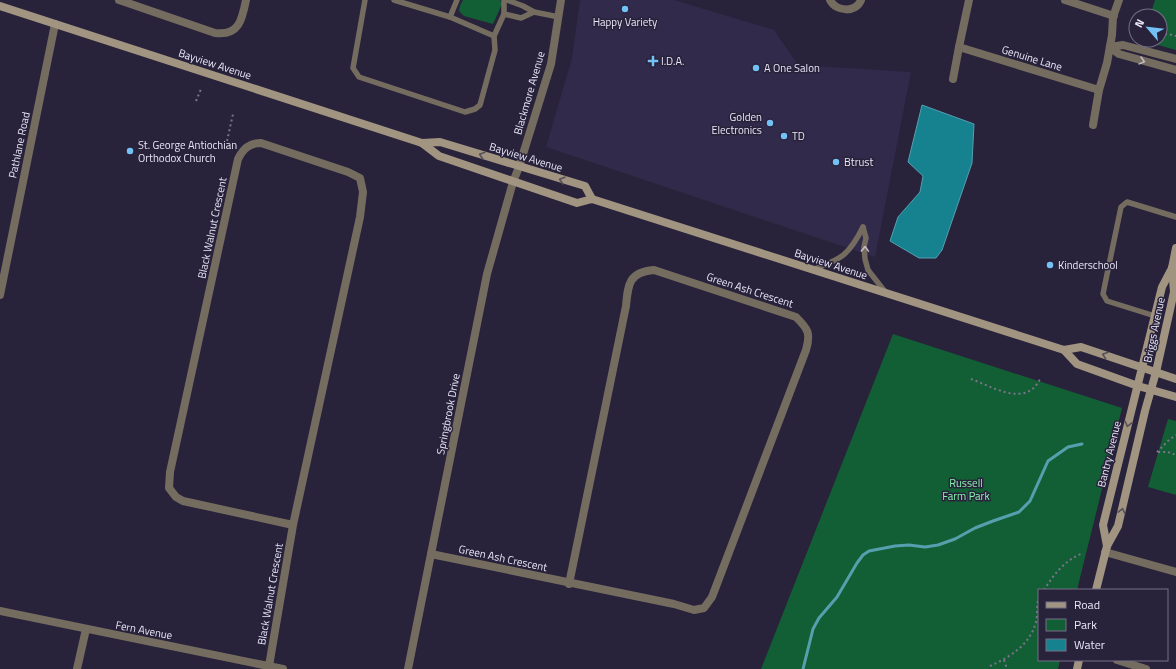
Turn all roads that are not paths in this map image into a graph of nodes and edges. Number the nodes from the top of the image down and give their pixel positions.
1 (119, 0) edge
2 (246, 0) edge
3 (365, 0) edge
4 (394, 0) edge
5 (457, 0) edge
6 (506, 0) edge
7 (561, 0) edge
8 (830, 0) edge
9 (861, 0) edge
10 (969, 0) edge
11 (1065, 0) edge
12 (1119, 0) edge
13 (406, 2) edge
14 (0, 6) edge
15 (534, 12) junction
16 (504, 14) junction
17 (1114, 16) junction
18 (450, 17) junction
19 (558, 17) junction
20 (55, 24) junction
21 (494, 36) junction
22 (959, 47) junction
23 (1110, 47) junction
24 (1176, 59) edge
25 (1176, 70) edge
26 (953, 79) dead end
27 (1099, 90) junction
28 (1093, 125) dead end
29 (422, 143) junction
30 (519, 167) junction
31 (513, 182) junction
32 (592, 200) junction
33 (1176, 217) edge
34 (1176, 248) edge
35 (1172, 268) junction
36 (812, 270) junction
37 (886, 293) junction
38 (0, 295) edge
39 (1155, 316) junction
40 (1064, 350) junction
41 (1142, 368) junction
42 (1156, 372) junction
43 (1176, 379) edge
44 (1138, 386) junction
45 (1151, 390) junction
46 (1176, 398) edge
47 (293, 525) junction
48 (1106, 549) junction
49 (431, 554) junction
50 (1176, 572) edge
51 (570, 584) junction
52 (1096, 589) edge
53 (0, 612) edge
54 (86, 629) junction
55 (1120, 661) edge
56 (269, 666) junction
57 (77, 669) edge
58 (283, 669) edge
59 (408, 669) edge
60 (1146, 669) edge

1 - 2 street
3 - 21 lane
4 - 13 lane
5 - 18 lane
6 - 15 lane
6 - 16 lane
7 - 19 street, Blackmore Avenue
8 - 9 street
10 - 22 street
11 - 17 street
12 - 17 street
13 - 18 lane
14 - 20 main road, Bayview Avenue
15 - 16 lane
15 - 19 lane
16 - 21 lane
17 - 23 street
18 - 21 lane
19 - 30 street, Blackmore Avenue
20 - 29 main road, Bayview Avenue
20 - 38 street, Pathlane Road
22 - 26 street
22 - 27 street, Genuine Lane
23 - 24 street
23 -> 25 street
23 - 27 street
27 - 28 street
30 -> 29 main road, Bayview Avenue
29 - 31 main road, Bayview Avenue
30 - 31 street, Springbrook Drive
32 -> 30 main road, Bayview Avenue
31 - 32 main road, Bayview Avenue
31 - 49 street, Springbrook Drive
32 - 36 main road, Bayview Avenue
33 - 39 lane
34 - 35 main road, Briggs Avenue
35 - 39 main road, Briggs Avenue
35 - 42 main road, Briggs Avenue
36 - 37 main road, Bayview Avenue
37 -> 36 lane
37 - 40 main road, Bayview Avenue
39 - 41 main road, Briggs Avenue
41 -> 40 main road, Bayview Avenue
40 - 44 main road, Bayview Avenue
41 - 42 main road, Bayview Avenue
41 - 44 main road, Bantry Avenue
42 - 43 main road, Bayview Avenue
42 - 45 main road, Bantry Avenue
44 - 45 main road, Bayview Avenue
44 -> 48 main road, Bantry Avenue
45 - 46 main road, Bayview Avenue
48 -> 45 main road, Bantry Avenue
47 - 47 street, Black Walnut Crescent
47 - 56 street, Black Walnut Crescent
48 - 50 street
48 - 52 main road, Bantry Avenue
49 - 51 street, Green Ash Crescent
49 - 59 street, Springbrook Drive
51 - 51 street, Green Ash Crescent
53 - 54 street, Fern Avenue
54 - 56 street, Fern Avenue
54 - 57 street
55 - 60 street
56 - 58 street, Fern Avenue

